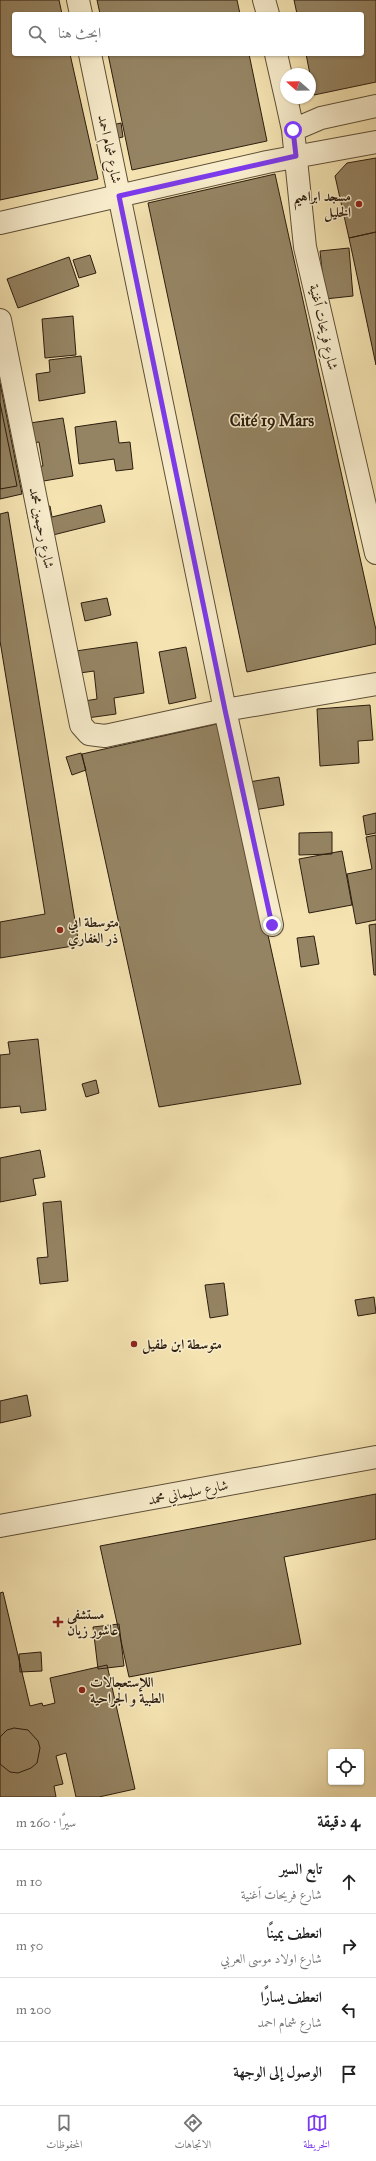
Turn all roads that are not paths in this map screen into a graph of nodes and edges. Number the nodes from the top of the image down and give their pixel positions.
1 (78, 0) edge
2 (264, 0) edge
3 (81, 12) edge
4 (267, 12) edge
5 (90, 56) edge
6 (276, 56) edge
7 (280, 72) edge
8 (287, 104) edge
9 (376, 106) edge
10 (293, 130) junction
11 (376, 142) edge
12 (296, 156) junction
13 (119, 196) junction
14 (0, 223) edge
15 (1, 332) edge
16 (376, 553) edge
17 (376, 684) edge
18 (225, 710) junction
19 (272, 925) dead end
20 (376, 1457) edge
21 (0, 1526) edge

1 - 3 street
2 - 4 street
5 - 13 street, شارع شمام احمد
6 - 7 street, شارع فريحات ٱغنية
8 - 10 street, شارع فريحات ٱغنية
9 - 10 street
10 - 12 street, شارع فريحات ٱغنية
11 - 12 street
12 - 13 street
12 - 16 street, شارع فريحات ٱغنية
13 - 14 street
13 - 18 street, شارع شمام احمد
15 - 18 street, شارع رحيمين محمد
17 - 18 street
18 - 19 street, شارع شمام احمد
20 - 21 street, شارع سليماني محمد

